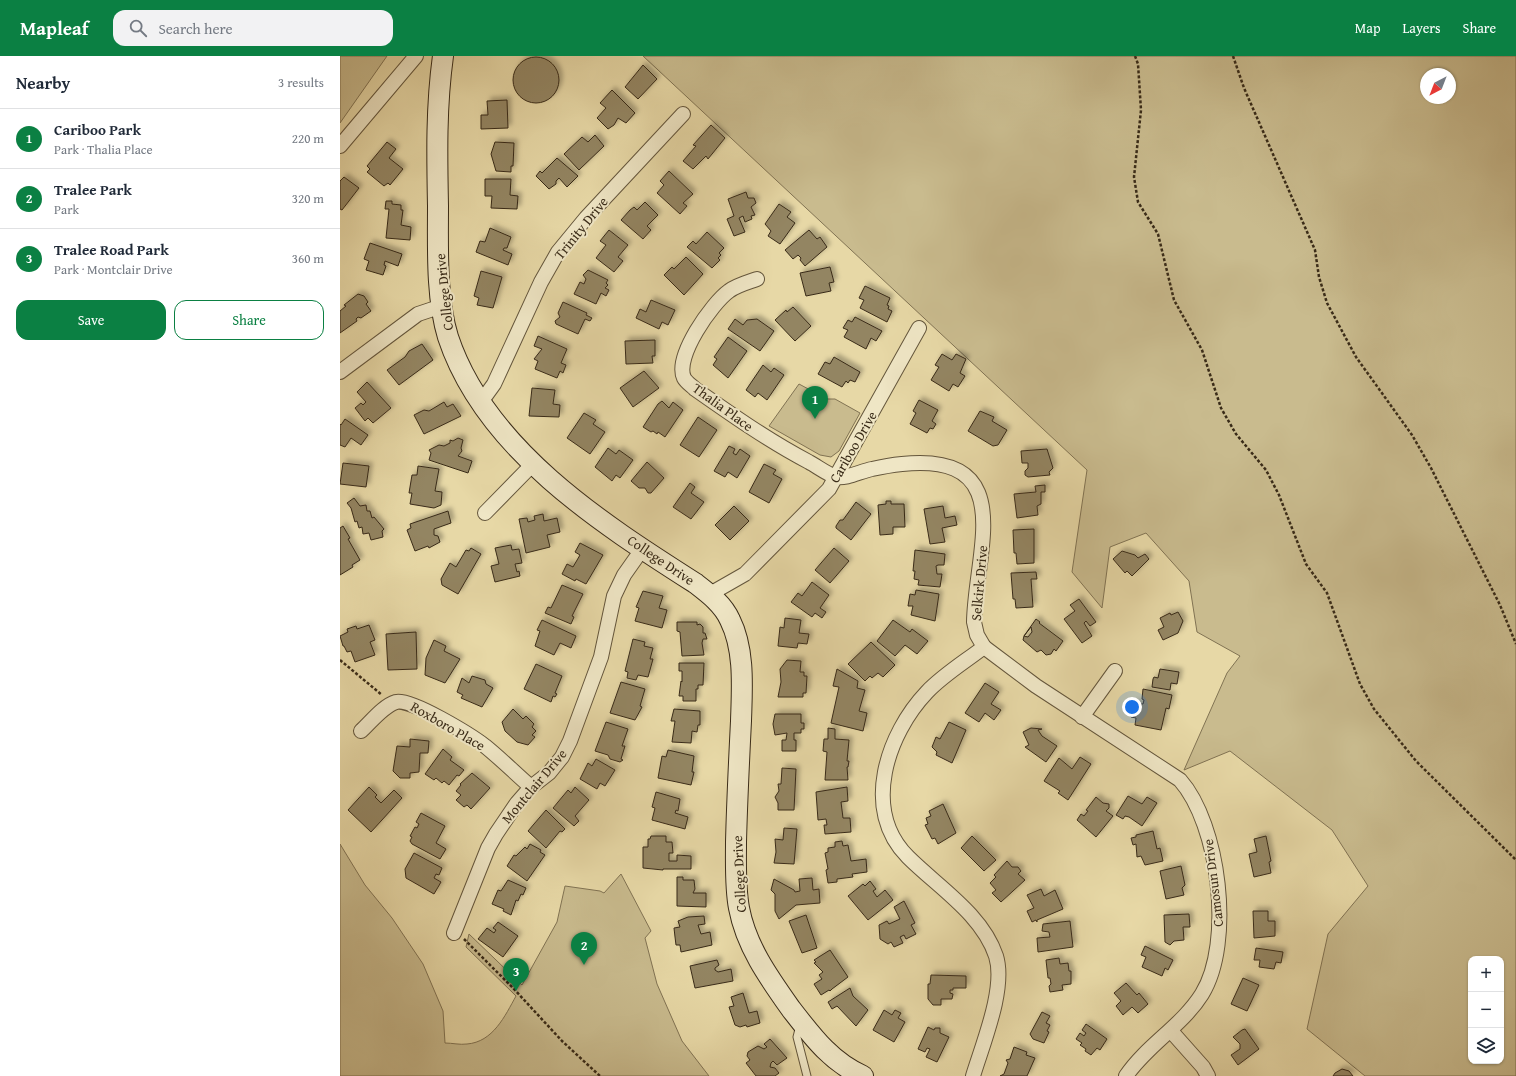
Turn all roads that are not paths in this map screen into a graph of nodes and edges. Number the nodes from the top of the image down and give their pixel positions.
1 (416, 56) edge
2 (443, 56) edge
3 (684, 114) dead end
4 (340, 146) edge
5 (757, 279) dead end
6 (442, 306) junction
7 (919, 328) dead end
8 (340, 372) edge
9 (481, 402) junction
10 (533, 464) junction
11 (837, 477) junction
12 (485, 513) dead end
13 (643, 548) junction
14 (710, 594) junction
15 (984, 647) junction
16 (1115, 671) dead end
17 (1082, 717) junction
18 (361, 730) dead end
19 (531, 787) junction
20 (458, 934) road end
21 (800, 1021) junction
22 (1171, 1031) junction
23 (856, 1075) edge
24 (808, 1076) edge
25 (973, 1076) edge
26 (1126, 1076) edge
27 (1208, 1076) edge

1 - 4 street
2 - 6 street, College Drive
3 - 9 street, Trinity Drive
5 - 11 street, Thalia Place
6 - 8 street
6 - 9 street, College Drive
7 - 11 street, Cariboo Drive
9 - 10 street, College Drive
10 - 12 street
10 - 13 street, College Drive
11 - 14 street, Cariboo Drive
11 - 15 street, Selkirk Drive
13 - 14 street, College Drive
13 - 19 street, Montclair Drive
14 - 21 street, College Drive
15 - 17 street, Camosun Drive
15 - 25 street
16 - 17 street
17 - 22 street, Camosun Drive
18 - 19 street, Roxboro Place
19 - 20 street, Montclair Drive
21 - 23 street, College Drive
21 - 24 lane
22 - 26 street, Camosun Drive
22 - 27 street

